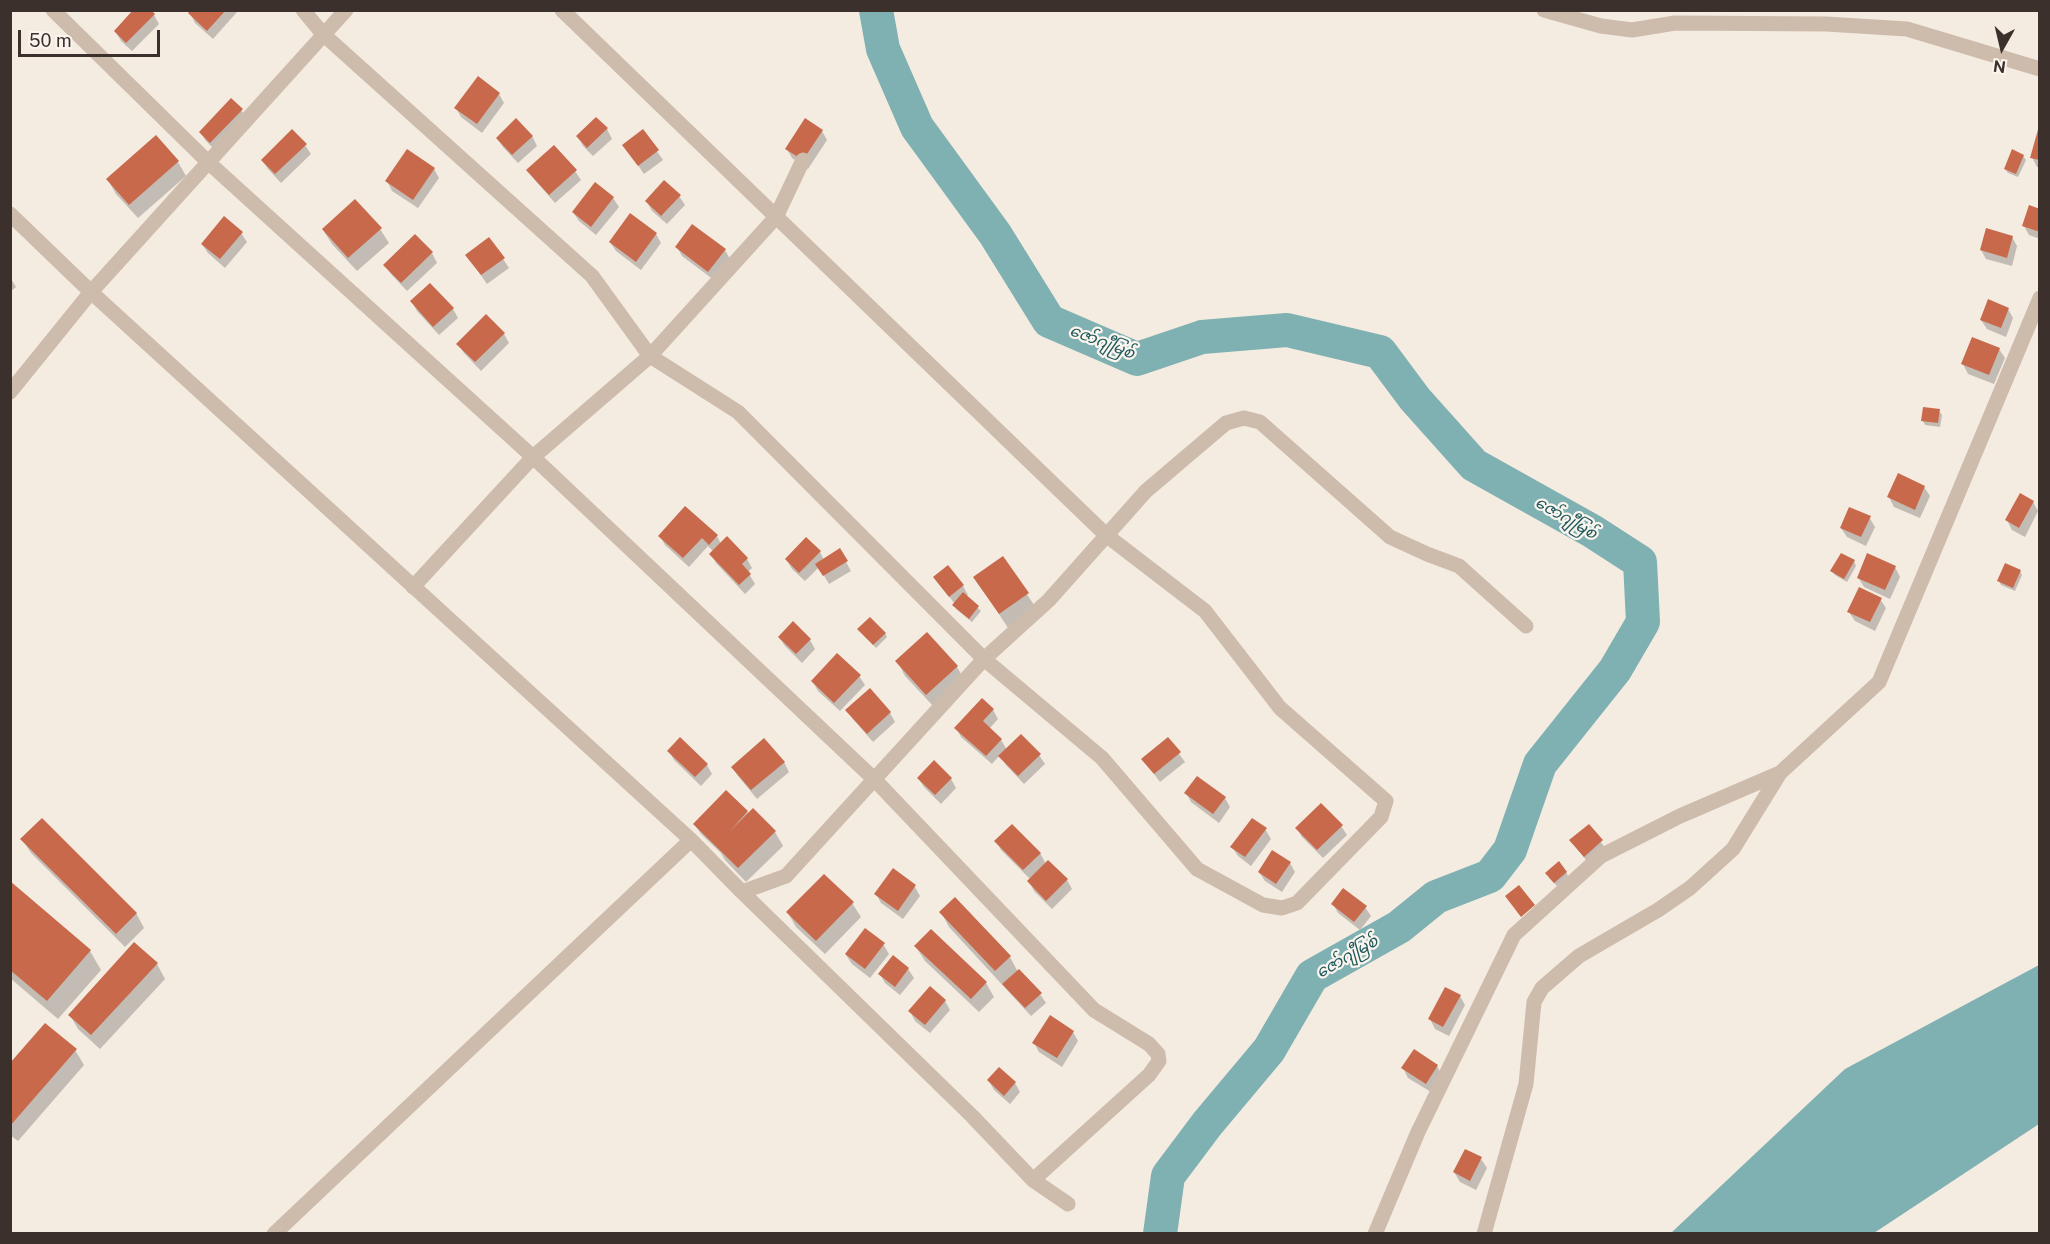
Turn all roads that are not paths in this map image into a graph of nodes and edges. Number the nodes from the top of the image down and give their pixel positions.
1 (53, 10) edge
2 (303, 10) edge
3 (346, 10) edge
4 (562, 10) edge
5 (1544, 10) edge
6 (323, 33) junction
7 (2040, 69) edge
8 (803, 160) dead end
9 (208, 162) junction
10 (10, 214) edge
11 (776, 217) junction
12 (91, 292) junction
13 (2040, 297) edge
14 (650, 356) junction
15 (10, 392) edge
16 (534, 457) junction
17 (1106, 535) junction
18 (413, 587) junction
19 (1526, 626) dead end
20 (984, 658) junction
21 (1780, 773) junction
22 (874, 779) junction
23 (691, 840) junction
24 (742, 892) junction
25 (1033, 1180) junction
26 (1068, 1204) dead end
27 (274, 1233) edge
28 (1375, 1233) edge
29 (1484, 1233) edge

1 - 9 street
2 - 6 street
3 - 6 street
4 - 11 street
5 - 7 street
6 - 9 street
6 - 14 street
8 - 11 street
9 - 12 street
9 - 16 street
10 - 12 street
11 - 14 street
11 - 17 street
12 - 15 street
12 - 18 street
13 - 21 street
14 - 16 street
14 - 20 street
16 - 18 street
16 - 22 street
17 - 19 street
17 - 20 street
17 - 20 street
18 - 23 street
20 - 22 street
21 - 28 street
21 - 29 street
22 - 24 street
22 - 25 street
23 - 24 street
23 - 27 street
24 - 25 street
25 - 26 street

